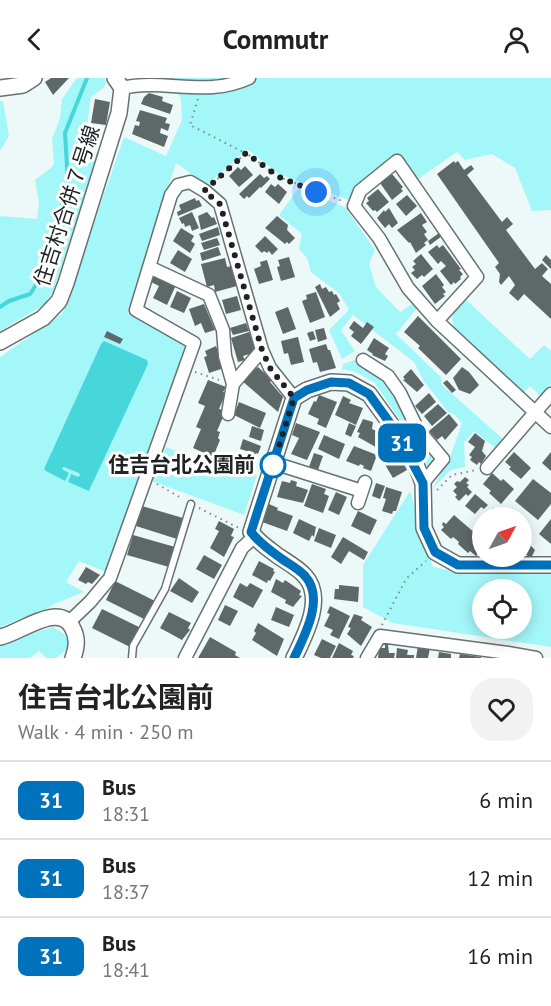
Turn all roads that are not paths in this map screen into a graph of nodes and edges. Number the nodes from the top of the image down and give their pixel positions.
1 (34, 78) edge
2 (249, 78) edge
3 (127, 82) edge
4 (2, 85) edge
5 (149, 267) junction
6 (437, 321) junction
7 (0, 342) edge
8 (262, 350) junction
9 (363, 360) dead end
10 (233, 384) junction
11 (551, 394) edge
12 (294, 398) junction
13 (535, 413) junction
14 (228, 414) dead end
15 (551, 426) edge
16 (274, 463) junction
17 (487, 468) road end
18 (423, 483) junction
19 (362, 492) dead end
20 (191, 504) road end
21 (252, 534) junction
22 (551, 565) edge
23 (69, 622) junction
24 (0, 637) edge
25 (72, 656) edge
26 (132, 658) edge
27 (185, 658) edge
28 (294, 658) edge
29 (367, 658) edge
30 (536, 658) edge

1 - 4 street
2 - 3 street
3 - 7 street, 住吉村合併７号線
5 - 8 street
5 - 10 street
5 - 23 street
6 - 6 street
6 - 13 street
8 - 10 street
8 - 12 street
9 - 18 street
10 - 14 street
11 - 13 street
12 - 16 street
12 - 18 street
13 - 15 street
13 - 17 street
16 - 19 street
16 - 21 street
18 - 22 street
20 - 26 lane
21 - 27 street
21 - 28 street
23 - 24 street
23 - 25 street
29 - 30 street

